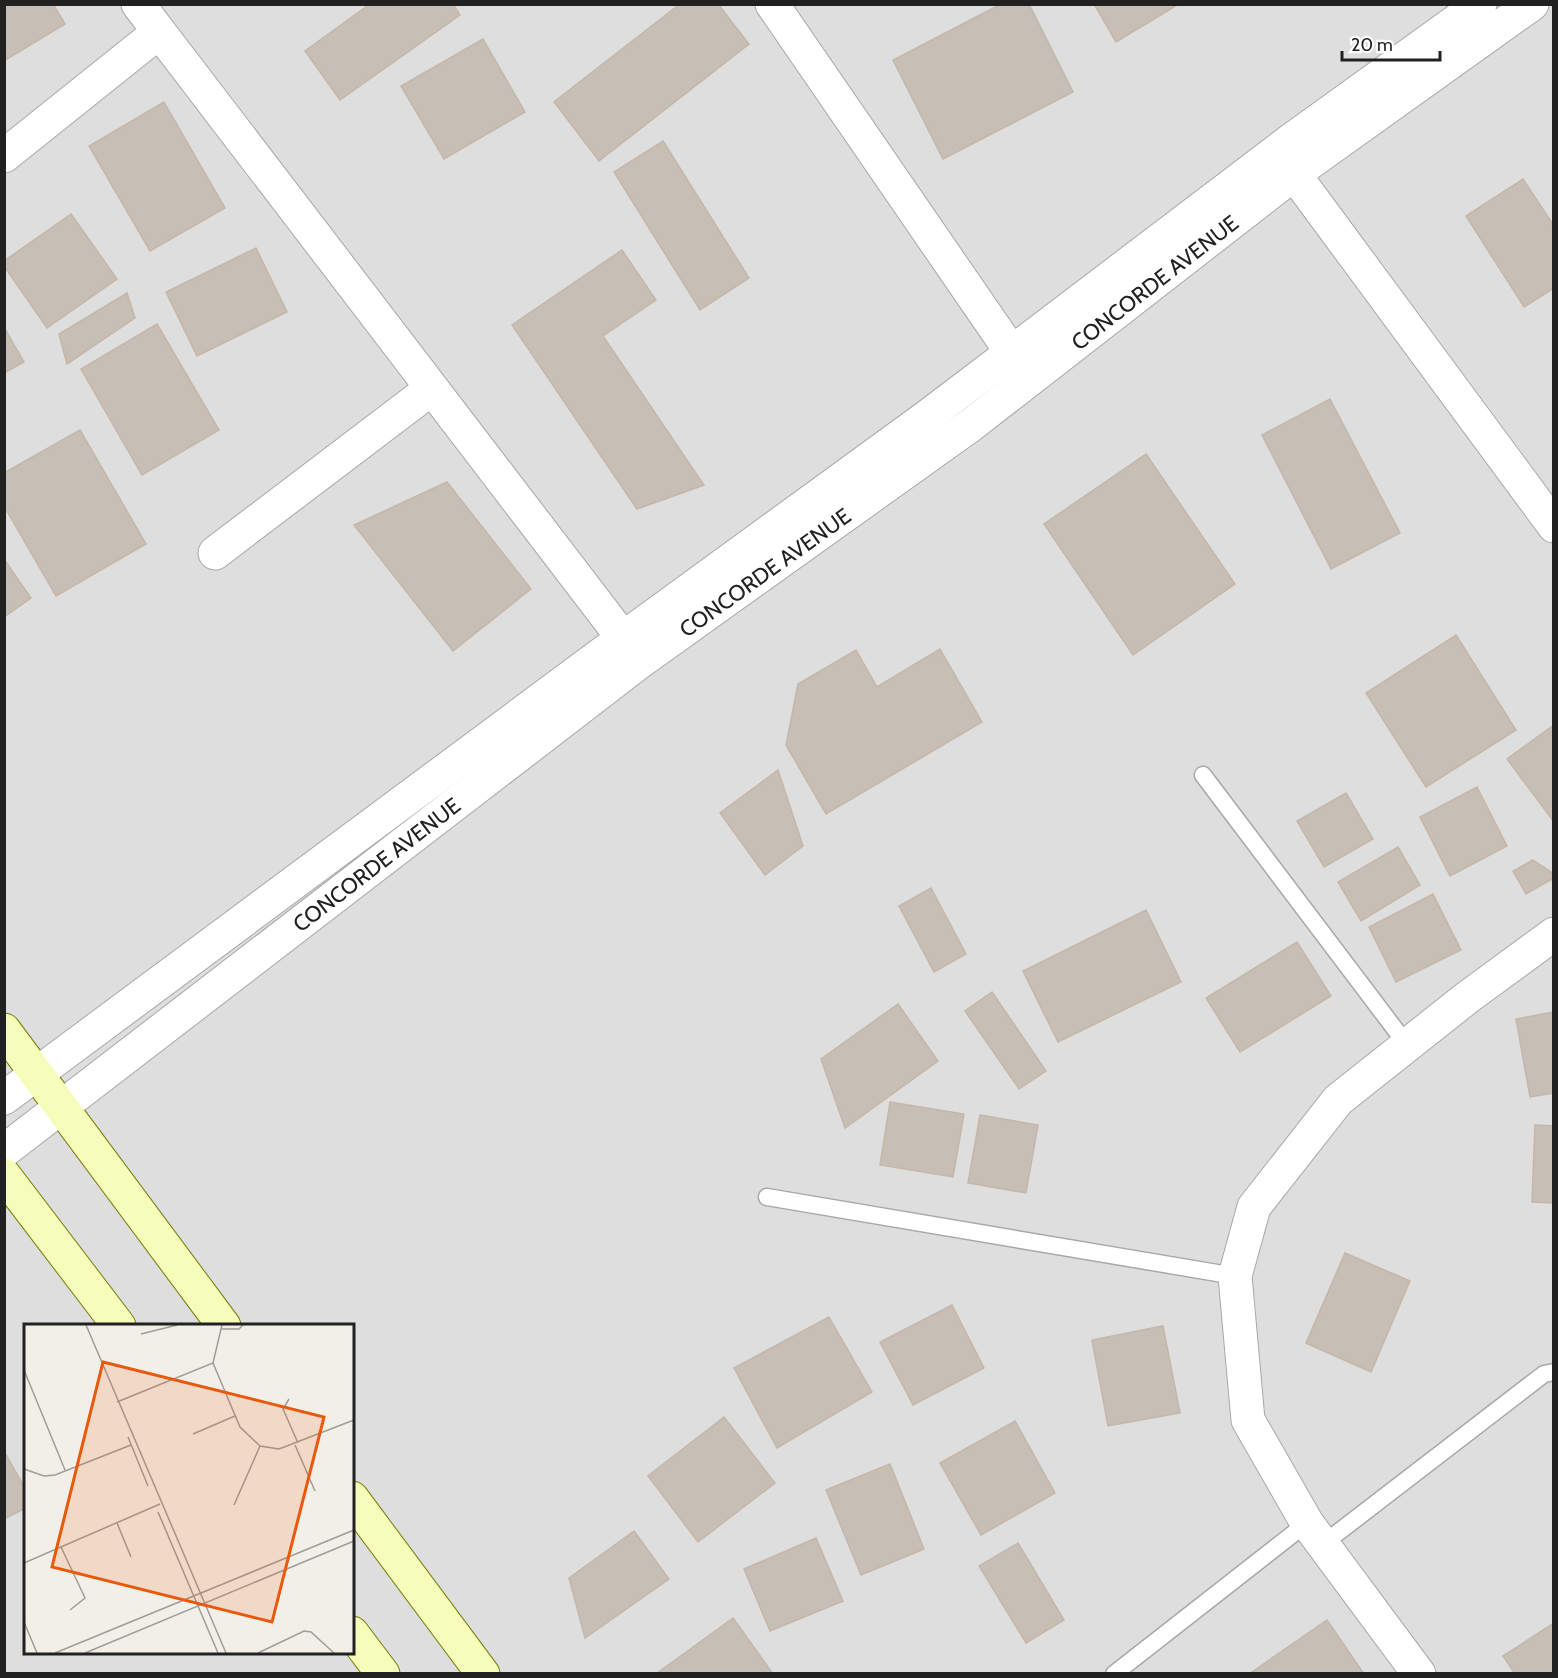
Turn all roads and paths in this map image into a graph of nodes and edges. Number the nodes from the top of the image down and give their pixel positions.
1 (138, 4) edge
2 (772, 4) edge
3 (1480, 4) edge
4 (1532, 4) edge
5 (159, 32) junction
6 (4, 156) edge
7 (1294, 174) junction
8 (1012, 353) junction
9 (431, 389) junction
10 (1554, 526) edge
11 (215, 553) dead end
12 (632, 650) junction
13 (1203, 775) dead end
14 (1554, 934) edge
15 (4, 1030) edge
16 (1407, 1045) junction
17 (36, 1074) junction
18 (4, 1098) edge
19 (61, 1107) junction
20 (4, 1151) edge
21 (4, 1175) edge
22 (767, 1197) dead end
23 (1235, 1276) junction
24 (117, 1324) edge
25 (223, 1324) edge
26 (1554, 1372) edge
27 (354, 1501) edge
28 (1315, 1533) junction
29 (354, 1637) edge
30 (383, 1674) edge
31 (483, 1674) edge
32 (1114, 1674) edge
33 (1419, 1674) edge

1 - 5 street
2 - 8 street
3 - 8 street, CONCORDE AVENUE
4 - 7 street, CONCORDE AVENUE
5 - 6 street
5 - 9 street
7 - 10 street
7 - 12 street, CONCORDE AVENUE
8 - 12 street, CONCORDE AVENUE
9 - 11 street
9 - 12 street
12 - 17 street, CONCORDE AVENUE
12 - 19 street, CONCORDE AVENUE
13 - 16 lane
14 - 16 street
15 - 17 main road
16 - 23 street
17 - 18 street, CONCORDE AVENUE
17 - 19 main road
19 - 20 street, CONCORDE AVENUE
19 - 25 main road
21 - 24 main road
22 - 23 lane
23 - 28 street
26 - 28 lane
27 - 31 main road
28 - 32 lane
28 - 33 street
29 - 30 main road

